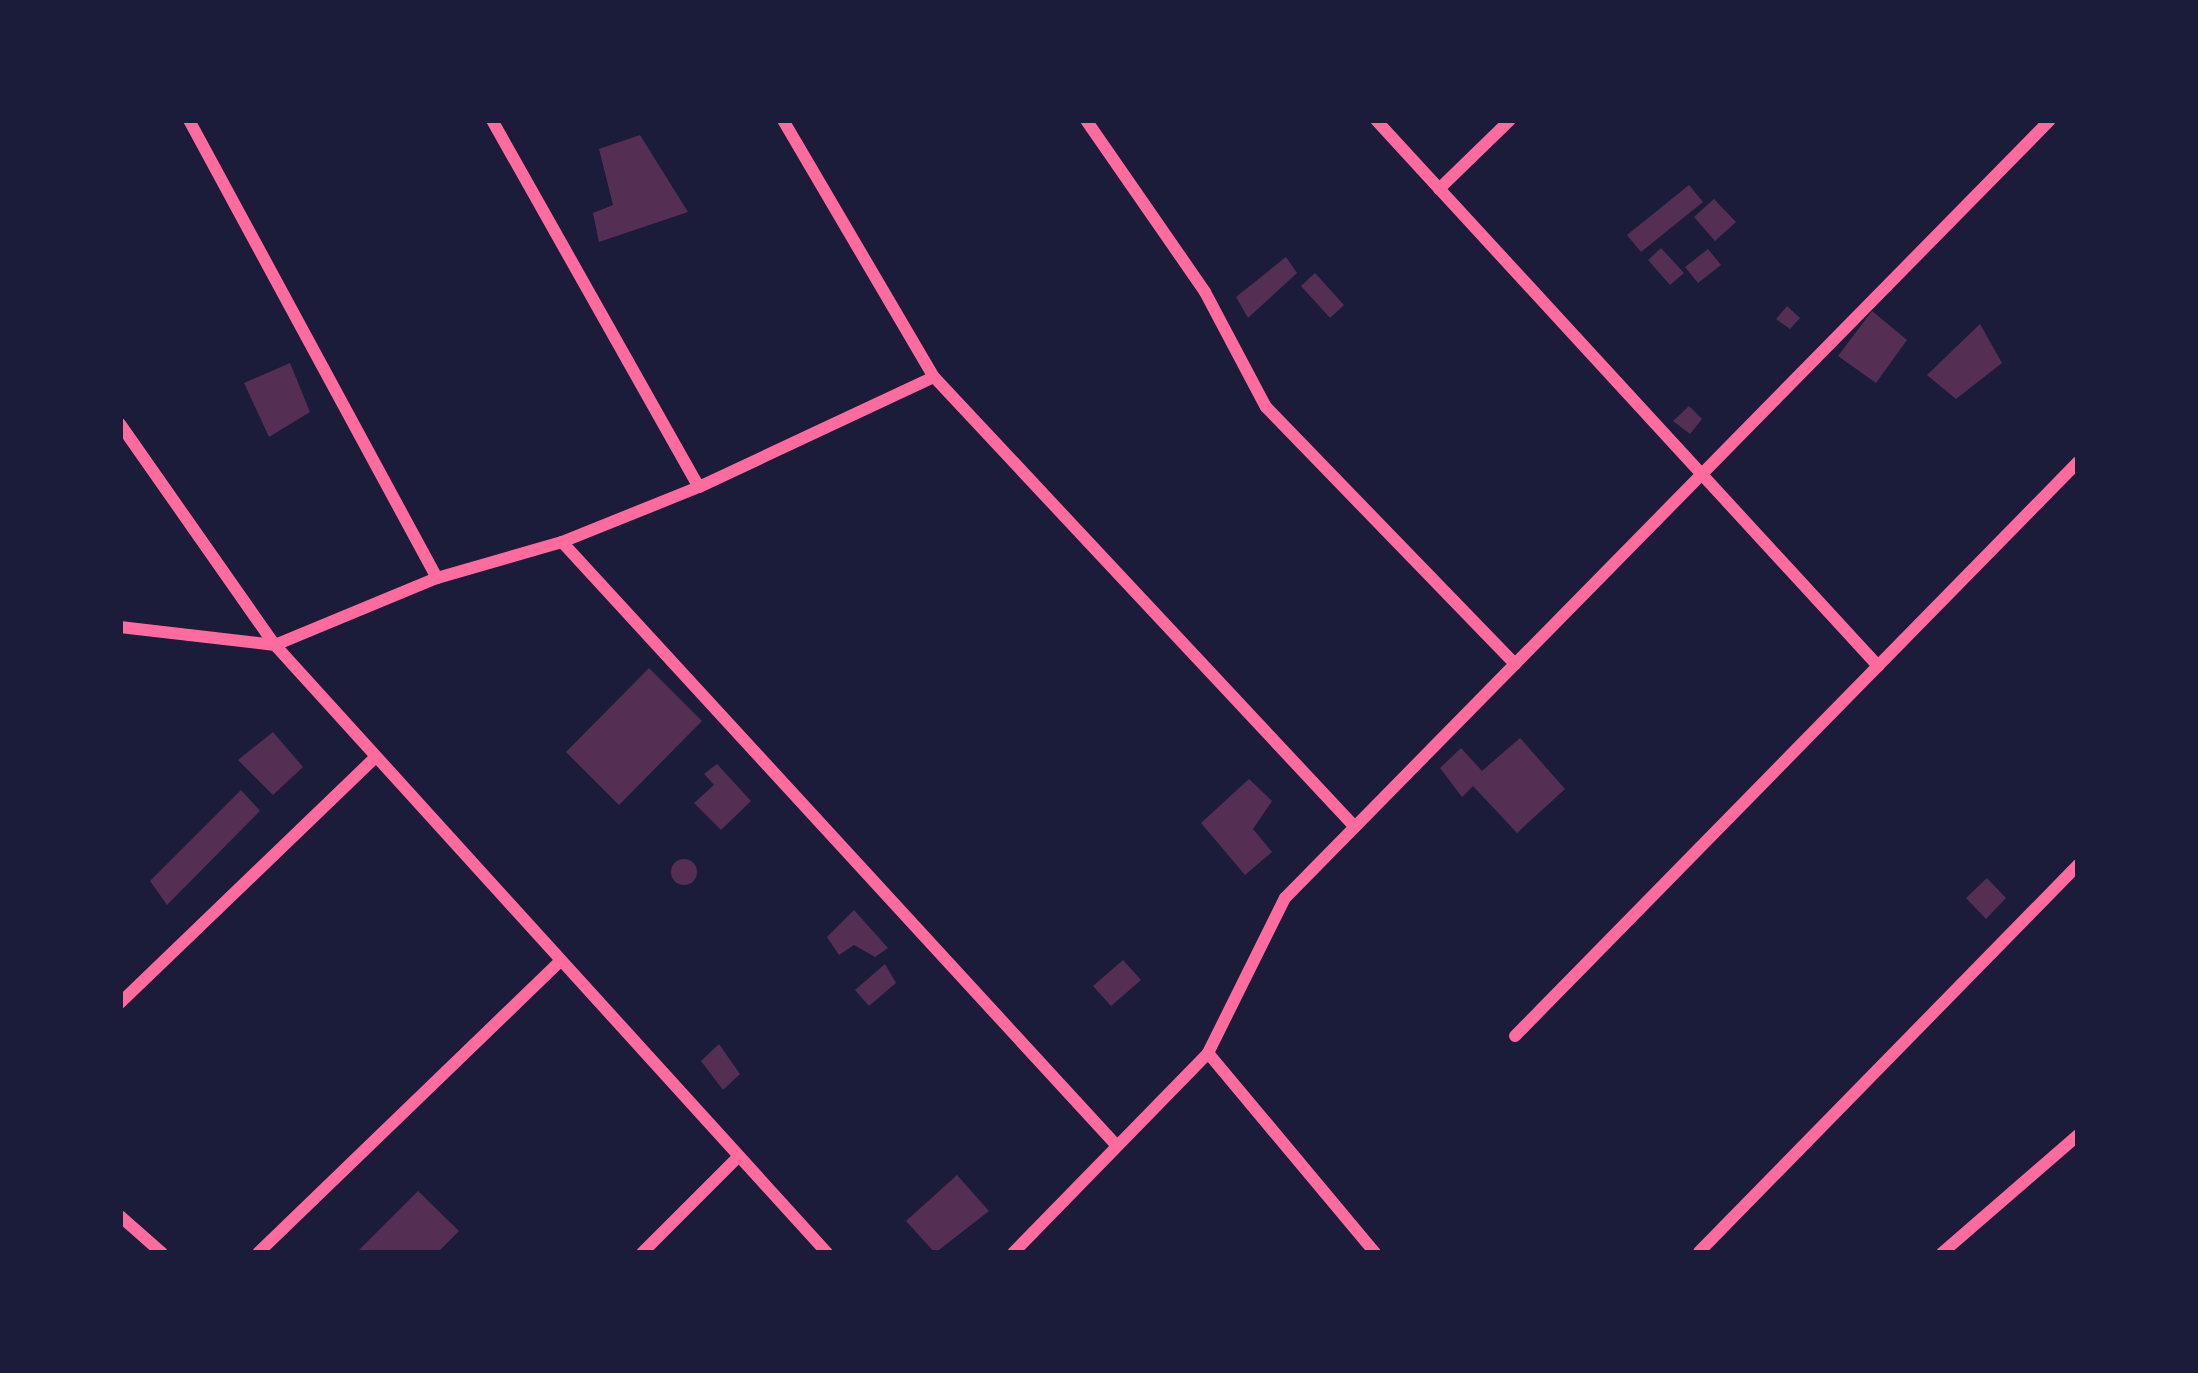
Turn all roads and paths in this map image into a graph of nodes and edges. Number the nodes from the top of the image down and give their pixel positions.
1 (189, 120) edge
2 (492, 120) edge
3 (783, 120) edge
4 (1086, 120) edge
5 (1376, 120) edge
6 (1510, 120) edge
7 (2023, 120) edge
8 (2050, 120) edge
9 (2036, 134) junction
10 (1439, 189) junction
11 (934, 376) junction
12 (120, 424) edge
13 (2078, 461) edge
14 (1703, 473) junction
15 (700, 488) junction
16 (562, 542) junction
17 (437, 578) junction
18 (120, 627) edge
19 (274, 645) junction
20 (1515, 664) junction
21 (1878, 666) junction
22 (376, 757) junction
23 (1355, 826) junction
24 (2078, 865) edge
25 (561, 960) junction
26 (120, 1003) edge
27 (1515, 1036) dead end
28 (1208, 1053) junction
29 (2078, 1135) edge
30 (1118, 1145) junction
31 (739, 1156) junction
32 (123, 1223) edge
33 (1948, 1251) edge
34 (1699, 1252) edge
35 (162, 1253) edge
36 (258, 1253) edge
37 (642, 1253) edge
38 (827, 1253) edge
39 (1013, 1253) edge
40 (1375, 1253) edge

1 - 17 street
2 - 15 street
3 - 11 street
4 - 20 street
5 - 10 street
6 - 10 street
7 - 9 street
8 - 9 street
9 - 14 street
10 - 14 street
11 - 15 street
11 - 23 street
12 - 19 street
13 - 21 street
14 - 20 street
14 - 21 street
15 - 16 street
16 - 17 street
16 - 30 street
17 - 19 street
18 - 19 street
19 - 22 street
20 - 23 street
21 - 27 street
22 - 25 street
22 - 26 street
23 - 28 street
24 - 34 street
25 - 31 street
25 - 36 street
28 - 30 street
28 - 40 street
29 - 33 street
30 - 39 street
31 - 37 street
31 - 38 street
32 - 35 street

